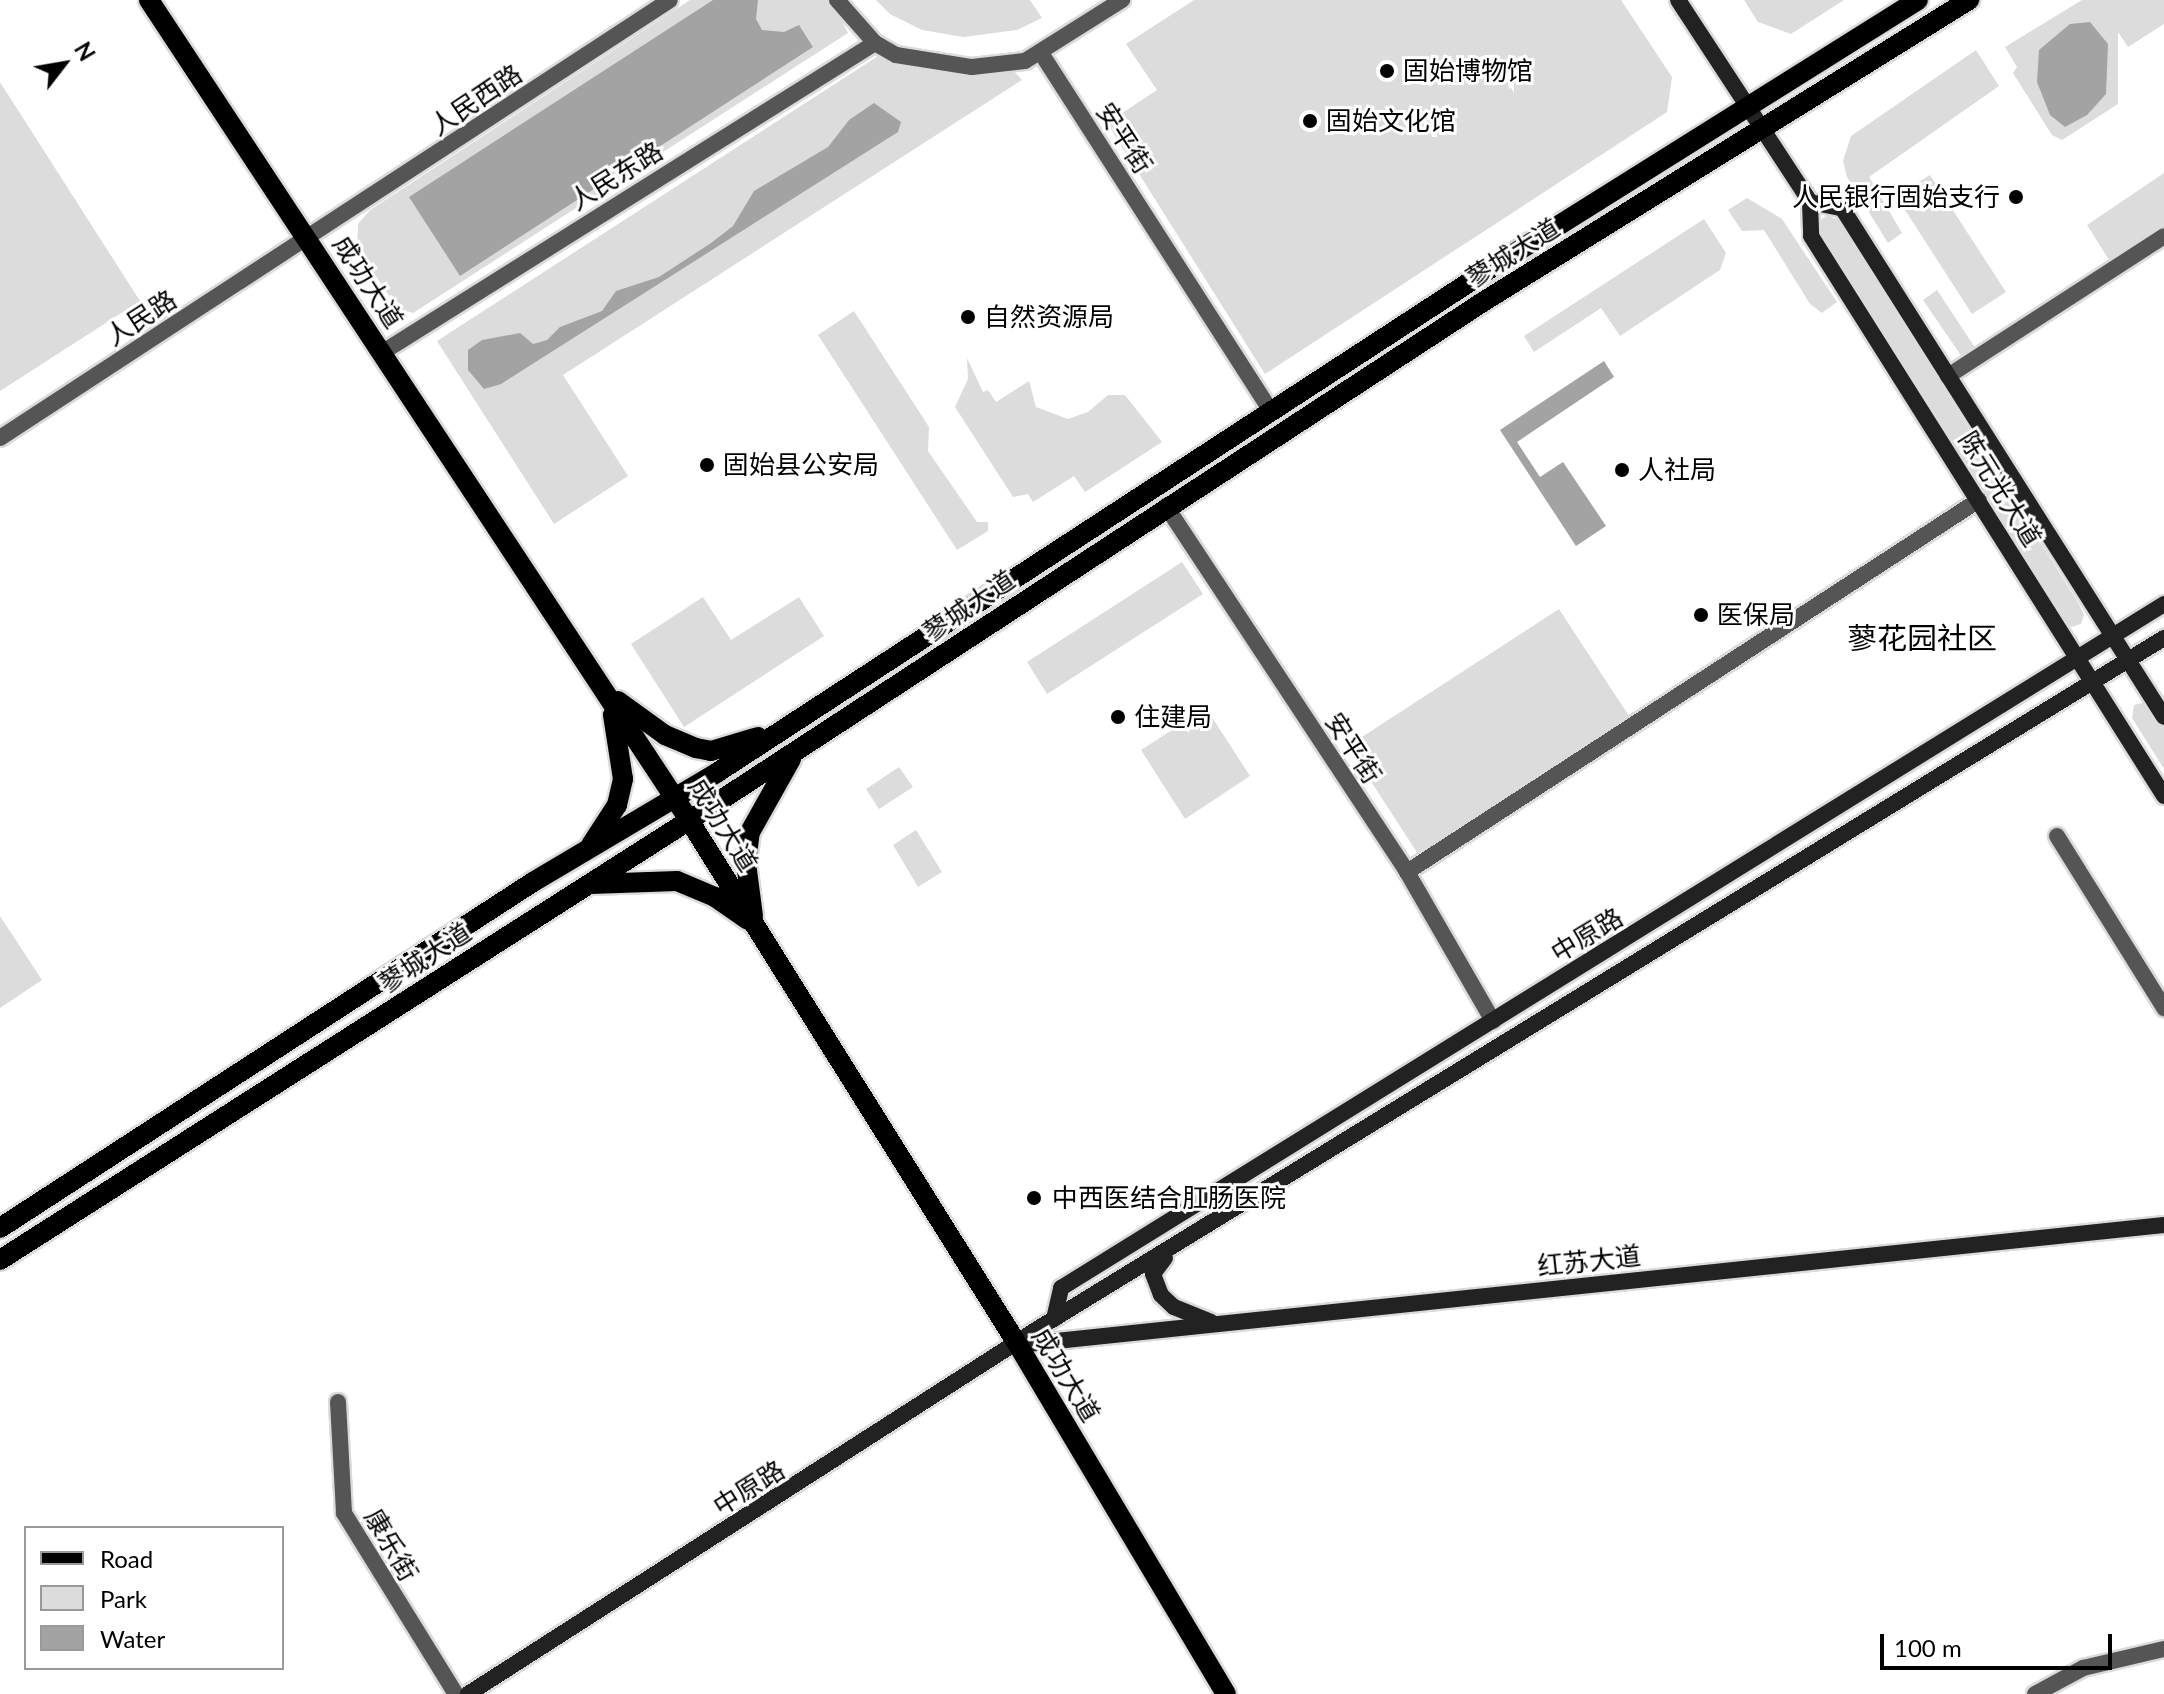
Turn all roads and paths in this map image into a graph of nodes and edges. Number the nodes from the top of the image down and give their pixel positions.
1 (149, 0) edge
2 (670, 0) edge
3 (837, 0) edge
4 (1122, 0) edge
5 (1678, 0) edge
6 (1918, 0) edge
7 (1969, 0) edge
8 (875, 43) junction
9 (1041, 53) junction
10 (1747, 109) junction
11 (1763, 132) junction
12 (1810, 202) junction
13 (2164, 236) edge
14 (309, 239) junction
15 (383, 352) junction
16 (1948, 376) junction
17 (1270, 410) junction
18 (0, 438) edge
19 (1979, 500) junction
20 (1166, 506) junction
21 (2164, 604) edge
22 (2113, 635) junction
23 (2164, 638) edge
24 (2077, 660) junction
25 (2128, 660) junction
26 (2092, 682) junction
27 (606, 692) junction
28 (2164, 717) edge
29 (784, 728) junction
30 (798, 750) junction
31 (2164, 796) edge
32 (676, 799) junction
33 (689, 820) junction
34 (2057, 836) dead end
35 (584, 853) junction
36 (1407, 872) junction
37 (587, 885) junction
38 (754, 923) junction
39 (2164, 1008) edge
40 (1493, 1021) junction
41 (2164, 1225) edge
42 (0, 1228) edge
43 (1174, 1249) junction
44 (0, 1260) edge
45 (1054, 1319) junction
46 (1217, 1324) junction
47 (1018, 1345) junction
48 (338, 1402) dead end
49 (2164, 1649) edge
50 (456, 1694) edge
51 (468, 1694) edge
52 (1226, 1694) edge
53 (2035, 1694) edge

1 - 14 main road, 成功大道
2 - 14 street, 人民西路
3 - 8 street
4 - 9 street
5 - 10 main road, 陈元光大道
6 - 10 main road, 蓼城大道
7 - 11 main road, 蓼城大道
8 - 9 street
8 - 15 street, 人民东路
9 - 17 street, 安平街
10 - 11 main road, 陈元光大道
10 - 17 main road, 蓼城大道
11 - 12 main road, 陈元光大道
11 - 20 main road, 蓼城大道
12 - 16 main road, 陈元光大道
12 - 19 main road, 陈元光大道
13 - 16 street
14 - 15 main road, 成功大道
14 - 18 street, 人民路
15 - 27 main road, 成功大道
16 - 22 main road, 陈元光大道
17 - 29 main road, 蓼城大道
19 - 24 main road, 陈元光大道
19 - 36 street
20 - 30 main road, 蓼城大道
20 - 36 street, 安平街
21 - 22 main road, 中原路
22 - 24 main road, 中原路
22 - 25 main road, 陈元光大道
23 - 25 main road, 中原路
24 - 26 main road, 陈元光大道
24 - 40 main road, 中原路
25 - 26 main road, 中原路
25 - 28 main road, 陈元光大道
26 - 31 main road, 陈元光大道
26 - 43 main road, 中原路
27 - 29 main road
27 - 32 main road, 成功大道
27 - 35 main road
29 - 32 main road, 蓼城大道
30 - 33 main road, 蓼城大道
30 - 38 main road
32 - 33 main road, 成功大道
32 - 35 main road, 蓼城大道
33 - 37 main road, 蓼城大道
33 - 38 main road, 成功大道
34 - 39 street
35 - 42 main road, 蓼城大道
36 - 40 street, 安平街
37 - 38 main road
37 - 44 main road, 蓼城大道
38 - 47 main road, 成功大道
40 - 45 main road, 中原路
41 - 46 main road, 红苏大道
43 - 45 main road, 中原路
43 - 46 main road
45 - 47 main road, 中原路
46 - 47 main road, 红苏大道
47 - 51 main road, 中原路
47 - 52 main road, 成功大道
48 - 50 street, 康乐街
49 - 53 street

